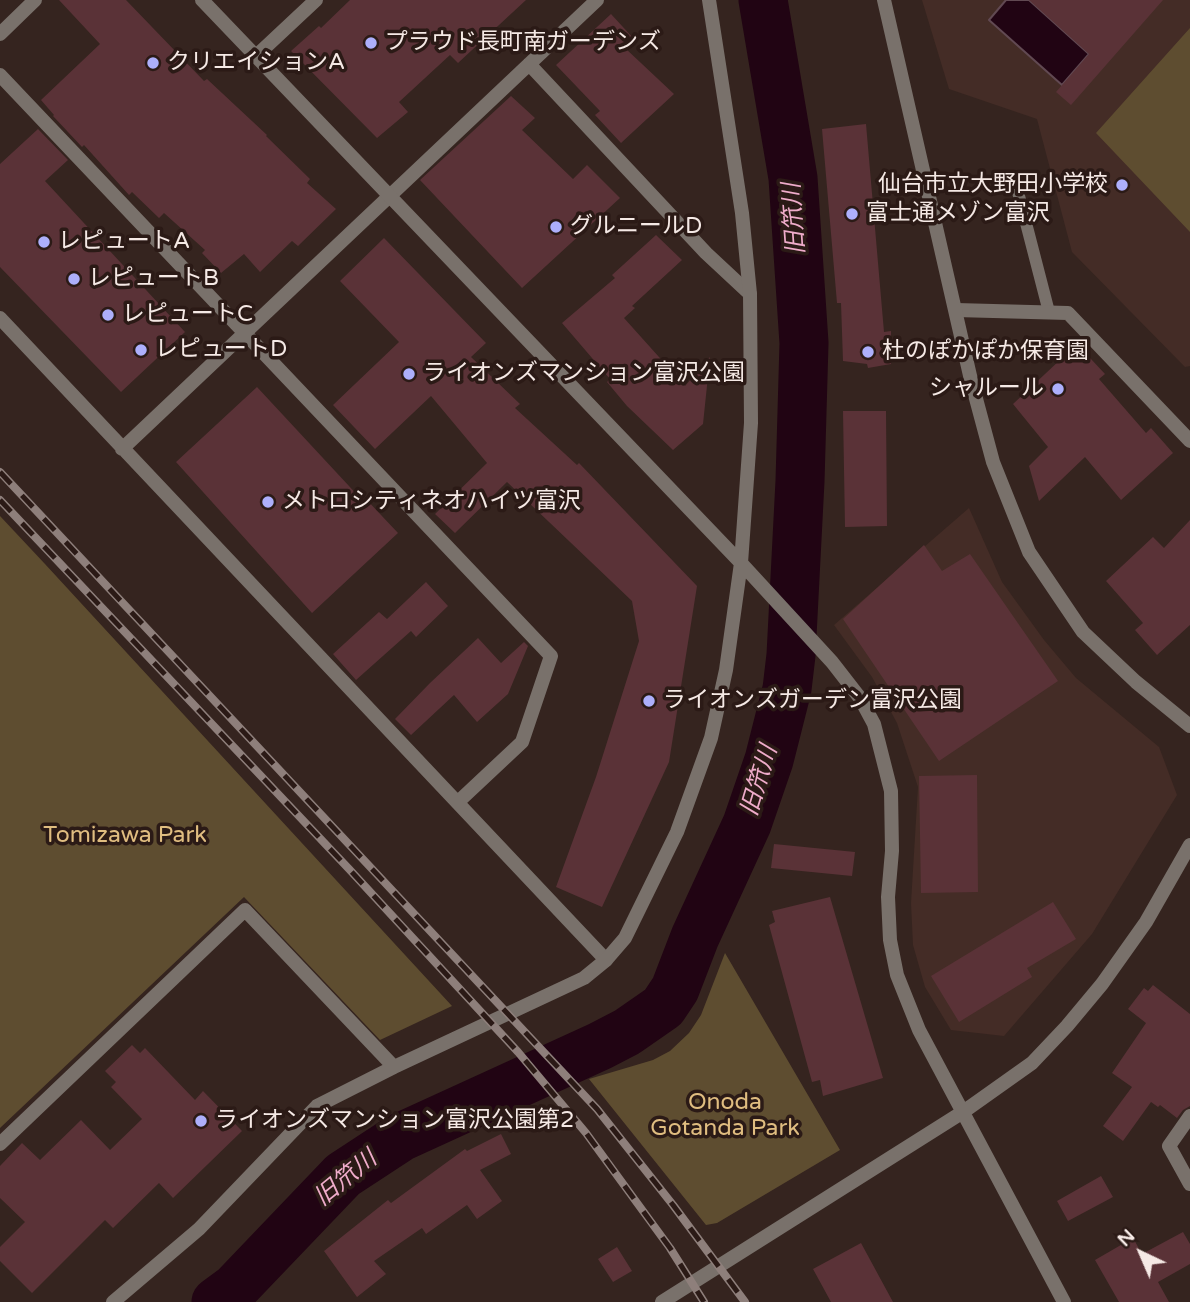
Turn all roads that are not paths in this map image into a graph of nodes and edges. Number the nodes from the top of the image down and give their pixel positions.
1 (35, 0) edge
2 (202, 0) edge
3 (316, 0) edge
4 (597, 0) edge
5 (709, 0) edge
6 (884, 0) edge
7 (0, 34) edge
8 (255, 57) junction
9 (529, 64) junction
10 (0, 75) edge
11 (1018, 192) dead end
12 (390, 196) junction
13 (750, 294) junction
14 (956, 310) junction
15 (1049, 312) junction
16 (0, 318) edge
17 (245, 332) junction
18 (1190, 441) edge
19 (122, 449) junction
20 (741, 563) junction
21 (1190, 726) edge
22 (458, 802) junction
23 (1190, 845) edge
24 (606, 960) junction
25 (394, 1067) junction
26 (963, 1112) junction
27 (1190, 1116) edge
28 (0, 1144) edge
29 (1190, 1184) edge
30 (113, 1302) edge
31 (662, 1302) edge
32 (1063, 1302) edge

1 - 7 street
2 - 8 street
3 - 8 street
4 - 9 street
5 - 13 street
6 - 14 street
8 - 12 street
9 - 12 street
9 - 13 street
10 - 17 street
11 - 15 lane
12 - 17 street
12 - 20 street
13 - 20 street
14 - 15 street
14 - 21 street
15 - 18 street
16 - 19 street
17 - 19 street
17 - 22 street
19 - 22 street
20 - 24 street
20 - 26 street
22 - 24 street
23 - 26 street
24 - 25 street
25 - 28 street
25 - 30 street
26 - 31 street
26 - 32 street
27 - 29 street

